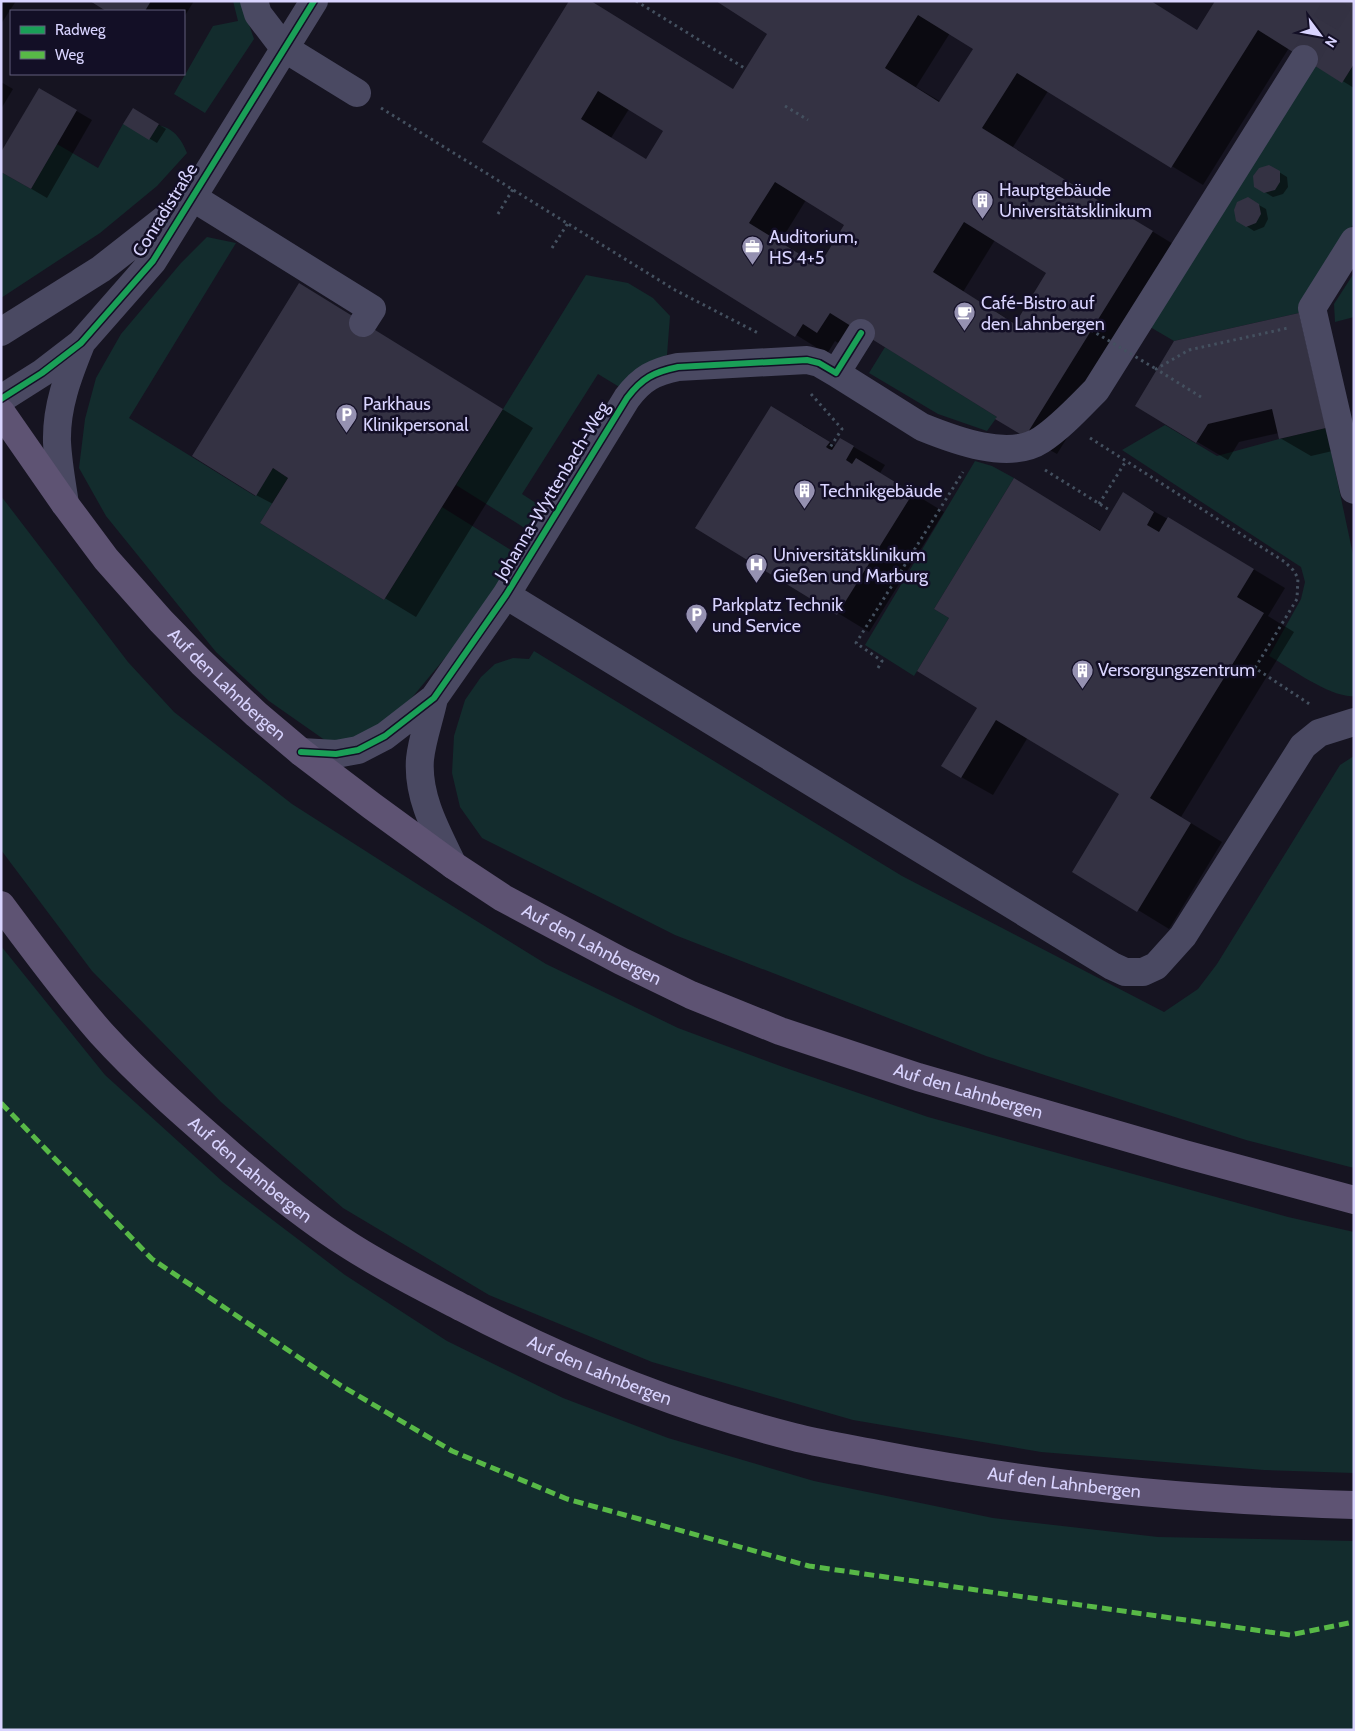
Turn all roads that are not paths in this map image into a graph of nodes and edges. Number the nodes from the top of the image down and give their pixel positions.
1 (254, 1) edge
2 (314, 1) edge
3 (284, 48) junction
4 (1304, 59) tunnel mouth
5 (357, 93) road end
6 (192, 197) junction
7 (1354, 241) edge
8 (363, 323) dead end
9 (1, 332) edge
10 (861, 333) dead end
11 (82, 343) junction
12 (836, 373) junction
13 (1, 399) edge
14 (1, 412) edge
15 (1354, 490) edge
16 (65, 504) junction
17 (506, 595) junction
18 (434, 698) junction
19 (1347, 724) edge
20 (301, 752) junction
21 (454, 865) junction
22 (1, 905) edge
23 (1354, 1200) edge
24 (1354, 1505) edge

1 - 3 street
2 - 3 street, Conradistraße
3 - 5 street
3 - 6 street, Conradistraße
4 - 12 street, Johanna-Wyttenbach-Weg
6 - 8 street
6 - 9 street, Conradistraße
6 - 11 street, Conradistraße
7 - 15 street
10 - 12 street
11 - 13 street, Conradistraße
11 - 16 street, Conradistraße
12 - 17 street, Johanna-Wyttenbach-Weg
14 - 16 main road, Auf den Lahnbergen
16 - 20 main road, Auf den Lahnbergen
17 - 18 street, Johanna-Wyttenbach-Weg
17 - 19 street
18 - 20 street, Johanna-Wyttenbach-Weg
18 - 21 street, Johanna-Wyttenbach-Weg
20 - 21 main road, Auf den Lahnbergen
21 - 23 main road, Auf den Lahnbergen
22 - 24 main road, Auf den Lahnbergen

